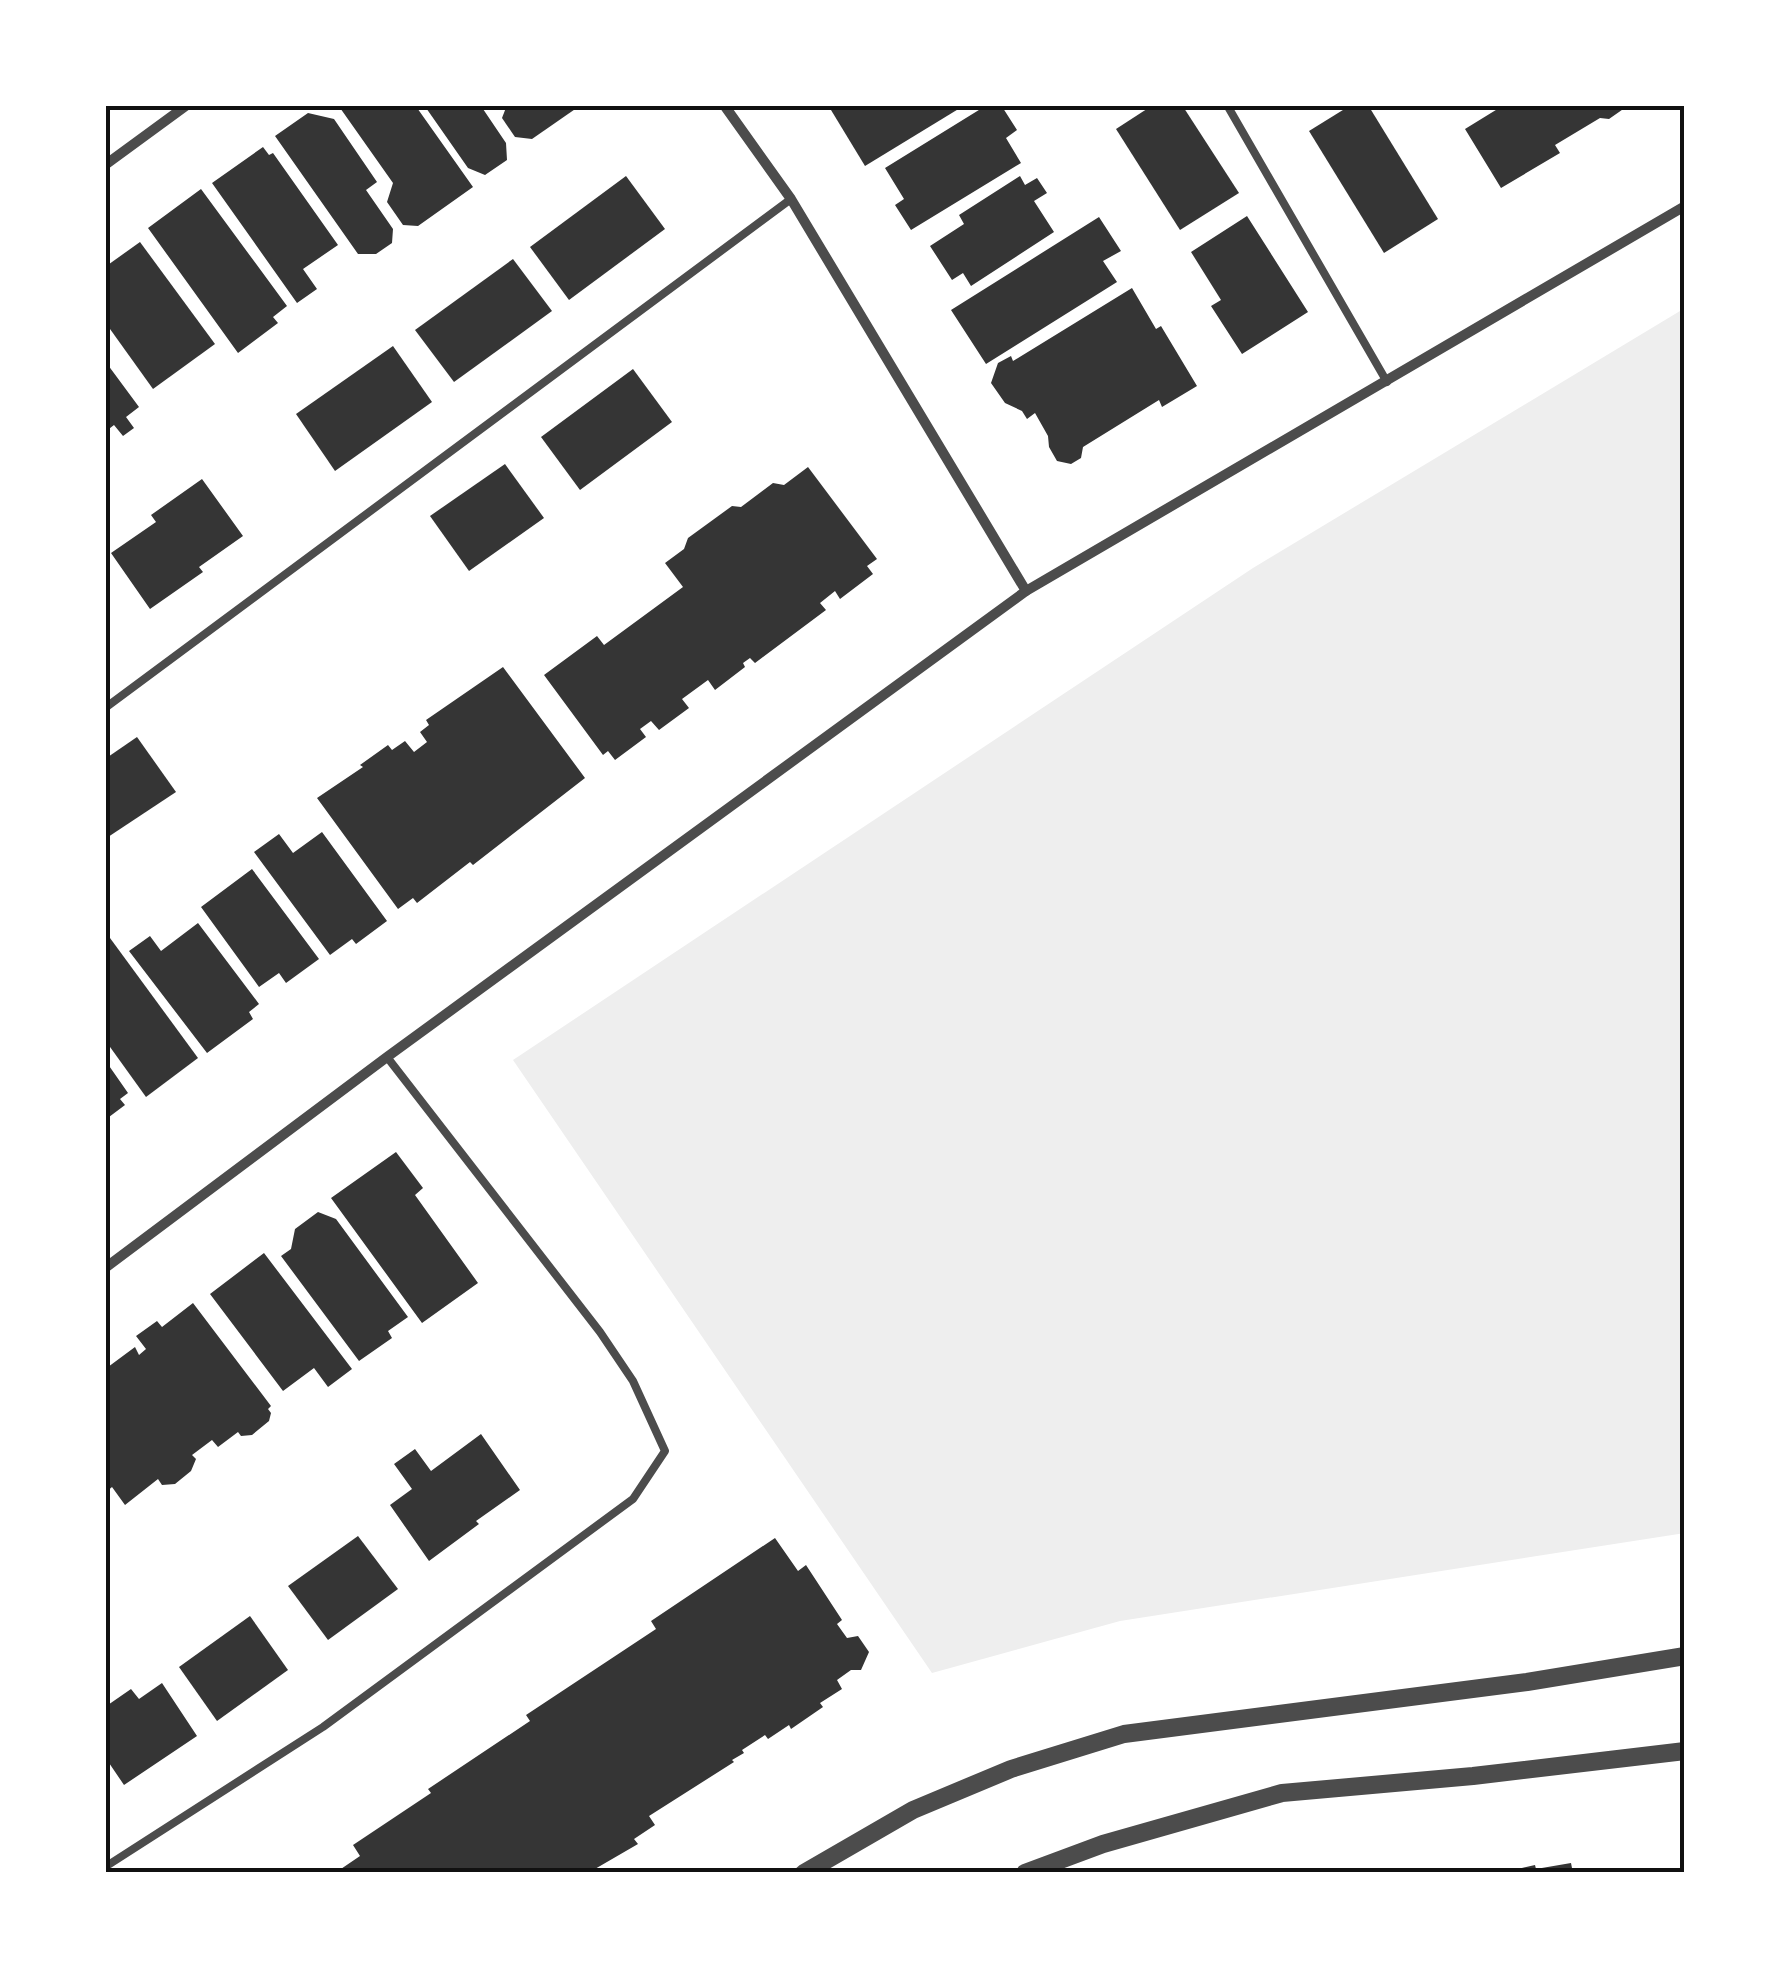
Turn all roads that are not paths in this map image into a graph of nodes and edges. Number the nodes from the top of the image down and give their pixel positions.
1 (187, 105) edge
2 (724, 105) edge
3 (1227, 105) edge
4 (105, 165) edge
5 (792, 199) junction
6 (1685, 206) edge
7 (1387, 382) junction
8 (1026, 592) junction
9 (105, 708) edge
10 (387, 1057) junction
11 (105, 1268) edge
12 (1685, 1656) edge
13 (1685, 1751) edge
14 (105, 1867) edge
15 (804, 1873) edge
16 (1025, 1873) edge

1 - 4 street
2 - 5 street
3 - 7 lane
5 - 8 street
5 - 9 lane
6 - 7 street
7 - 8 street
8 - 10 street
10 - 11 street
10 - 14 lane
12 - 15 street
13 - 16 street

